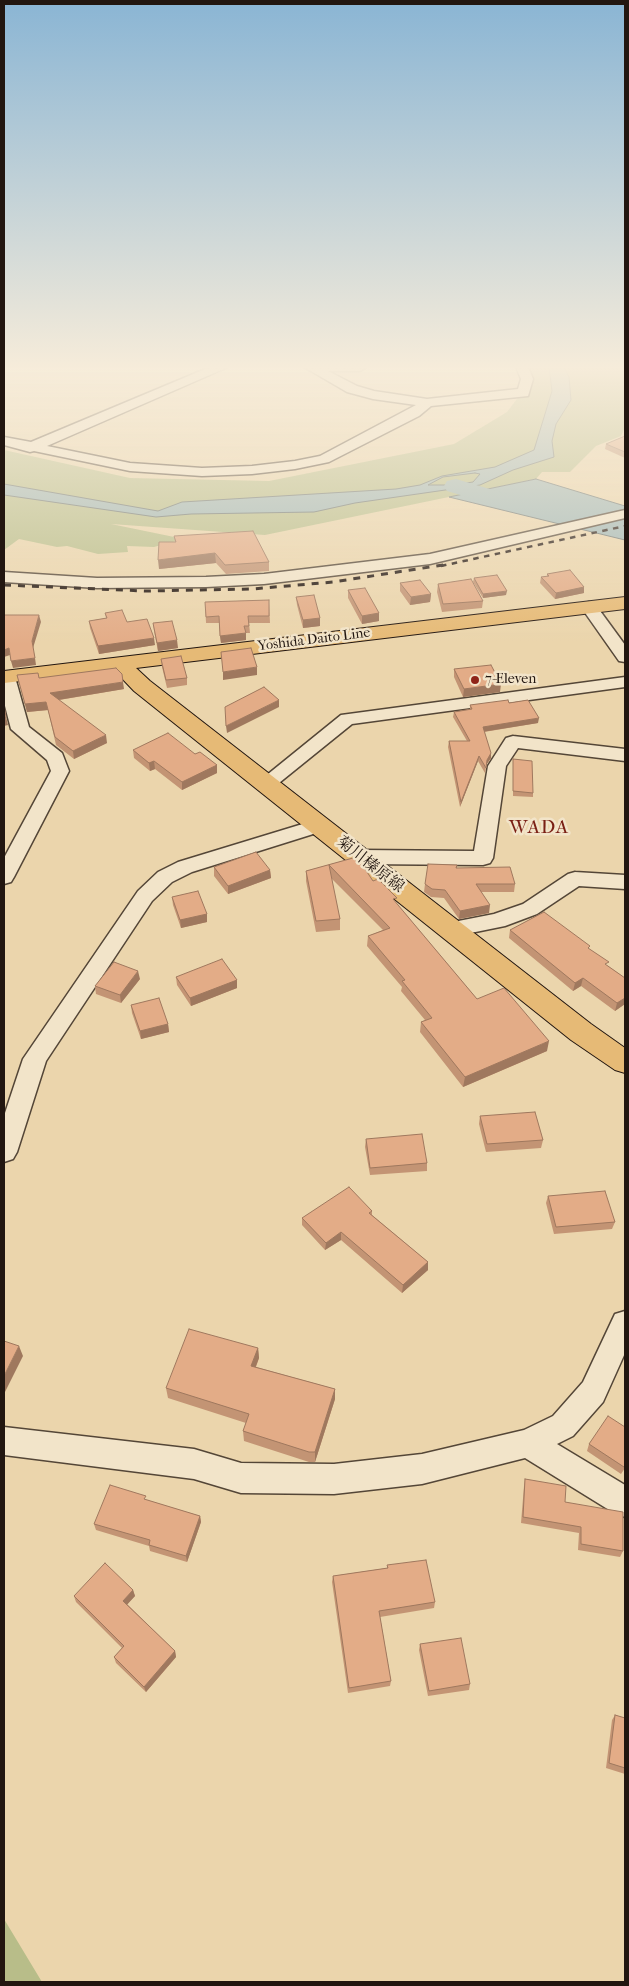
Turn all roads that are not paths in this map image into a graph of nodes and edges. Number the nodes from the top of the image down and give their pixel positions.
1 (91, 460) edge
2 (317, 460) edge
3 (625, 514) edge
4 (4, 577) edge
5 (625, 603) edge
6 (589, 607) junction
7 (625, 656) edge
8 (119, 663) junction
9 (5, 677) edge
10 (625, 682) edge
11 (12, 731) edge
12 (625, 756) edge
13 (267, 782) junction
14 (319, 825) junction
15 (360, 857) junction
16 (4, 877) edge
17 (625, 882) edge
18 (451, 929) junction
19 (625, 1062) edge
20 (4, 1152) edge
21 (625, 1323) edge
22 (4, 1441) edge
23 (528, 1443) junction
24 (625, 1502) edge

1 - 2 street
3 - 4 street
5 - 6 main road, Yoshida Daito Line
6 - 7 street
6 - 8 main road, Yoshida Daito Line
8 - 9 main road, Yoshida Daito Line
8 - 13 main road, 菊川榛原線
9 - 11 street
10 - 13 street
11 - 16 street
12 - 15 street
13 - 14 main road, 菊川榛原線
14 - 15 main road, 菊川榛原線
14 - 20 street
15 - 18 main road, 菊川榛原線
17 - 18 street
18 - 19 main road, 菊川榛原線
21 - 23 street
22 - 23 street
23 - 24 street

